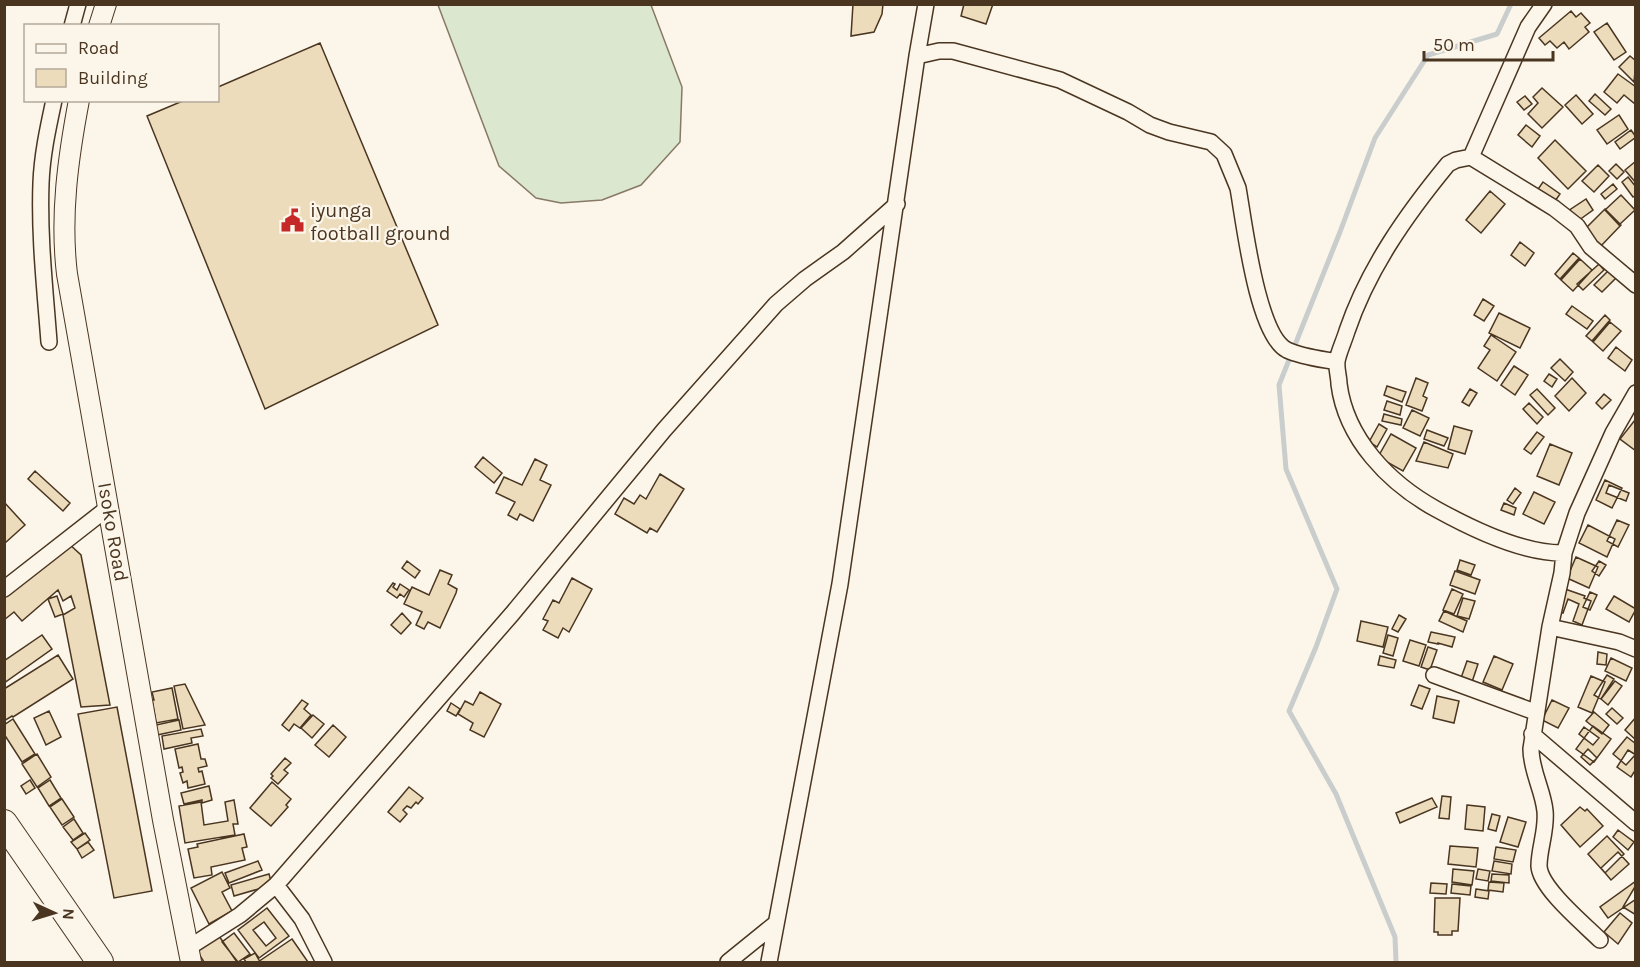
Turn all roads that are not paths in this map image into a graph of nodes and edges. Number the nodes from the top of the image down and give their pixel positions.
1 (78, 4) edge
2 (106, 4) edge
3 (926, 4) edge
4 (1544, 4) edge
5 (73, 24) edge
6 (100, 24) edge
7 (916, 56) junction
8 (54, 102) edge
9 (79, 102) edge
10 (1471, 157) junction
11 (897, 204) junction
12 (1635, 285) edge
13 (49, 342) dead end
14 (1337, 362) junction
15 (1635, 393) edge
16 (109, 507) junction
17 (1564, 554) junction
18 (4, 589) edge
19 (1550, 627) junction
20 (1635, 649) edge
21 (1434, 675) dead end
22 (1535, 712) junction
23 (1532, 734) junction
24 (4, 823) edge
25 (1635, 823) edge
26 (276, 885) junction
27 (776, 924) junction
28 (1600, 940) dead end
29 (190, 955) edge
30 (100, 963) edge
31 (324, 963) edge
32 (728, 963) edge
33 (769, 963) edge

1 - 5 street
2 - 6 street
3 - 7 street
4 - 10 street
7 - 11 street
7 - 14 street
8 - 13 street
9 - 16 street, Isoko Road
10 - 12 street
10 - 14 street
11 - 26 street
11 - 27 street
14 - 17 street
15 - 17 street
16 - 18 street
16 - 29 street, Isoko Road
17 - 19 street
19 - 20 street
19 - 22 street
21 - 22 street
22 - 23 street
23 - 25 street
23 - 28 street
24 - 30 highway
26 - 29 street
26 - 31 street
27 - 32 street
27 - 33 street

